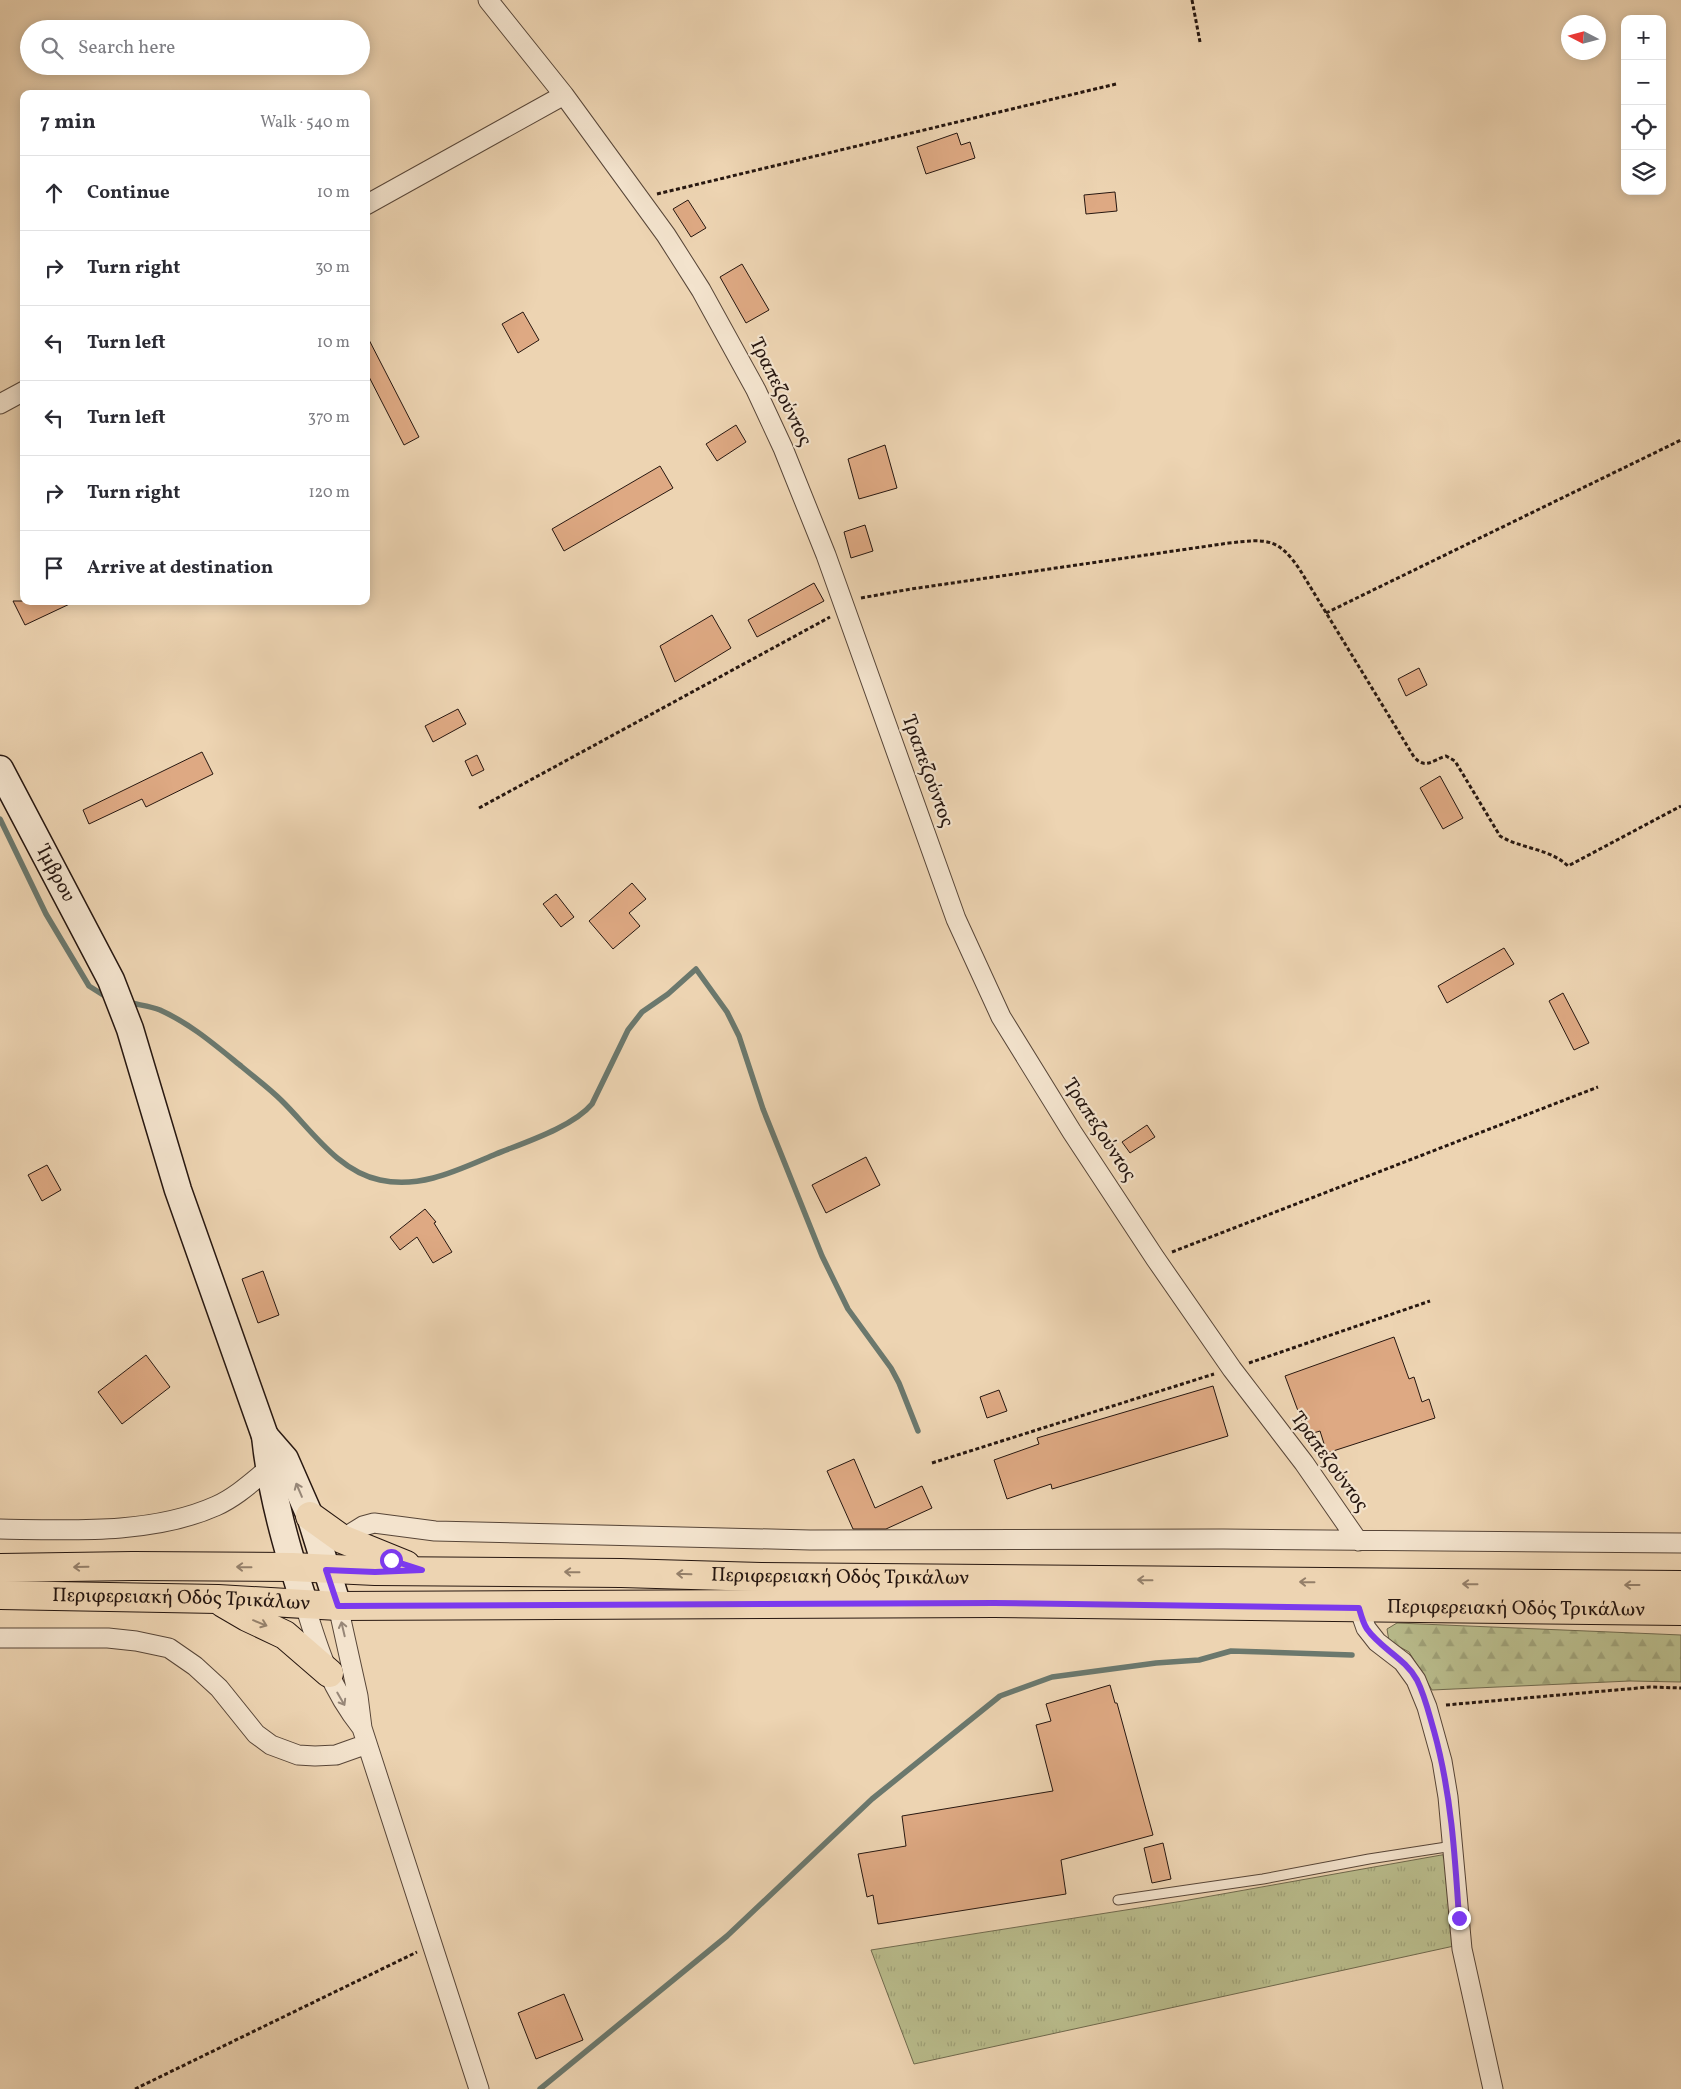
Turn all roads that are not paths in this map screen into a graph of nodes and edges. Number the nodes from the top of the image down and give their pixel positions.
1 (488, 0) edge
2 (564, 95) junction
3 (370, 203) edge
4 (20, 393) edge
5 (0, 404) edge
6 (0, 769) edge
7 (265, 1436) junction
8 (268, 1468) junction
9 (310, 1516) junction
10 (0, 1530) edge
11 (342, 1539) junction
12 (1358, 1541) junction
13 (1681, 1543) edge
14 (292, 1567) junction
15 (0, 1568) edge
16 (326, 1570) junction
17 (422, 1570) junction
18 (1681, 1585) edge
19 (0, 1595) edge
20 (218, 1599) junction
21 (304, 1605) junction
22 (338, 1606) junction
23 (1359, 1608) junction
24 (1681, 1611) edge
25 (0, 1638) edge
26 (328, 1673) junction
27 (364, 1736) junction
28 (1454, 1846) junction
29 (1118, 1900) dead end
30 (480, 2089) edge
31 (1493, 2089) edge

1 - 2 street, Τραπεζούντος
2 - 3 street
2 - 12 street, Τραπεζούντος
4 - 5 street
6 - 7 street, Ίμβρου
7 - 8 street
9 -> 7 street
8 - 10 street
8 - 14 street
9 - 11 main road
9 - 16 street
11 - 12 street
11 - 17 main road
12 - 13 street
14 -> 15 main road, Περιφερειακή Οδός Τρικάλων
14 - 16 main road, Περιφερειακή Οδός Τρικάλων
14 - 21 street
16 - 17 main road, Περιφερειακή Οδός Τρικάλων
16 - 22 street
18 -> 17 main road, Περιφερειακή Οδός Τρικάλων
19 - 20 main road, Περιφερειακή Οδός Τρικάλων
20 - 21 main road, Περιφερειακή Οδός Τρικάλων
20 -> 26 main road
21 - 22 main road, Περιφερειακή Οδός Τρικάλων
21 - 26 street
22 - 23 main road, Περιφερειακή Οδός Τρικάλων
27 -> 22 street
23 - 24 main road, Περιφερειακή Οδός Τρικάλων
23 - 28 street
25 - 27 street
26 -> 27 street
27 - 30 street
28 - 29 lane
28 - 31 street

